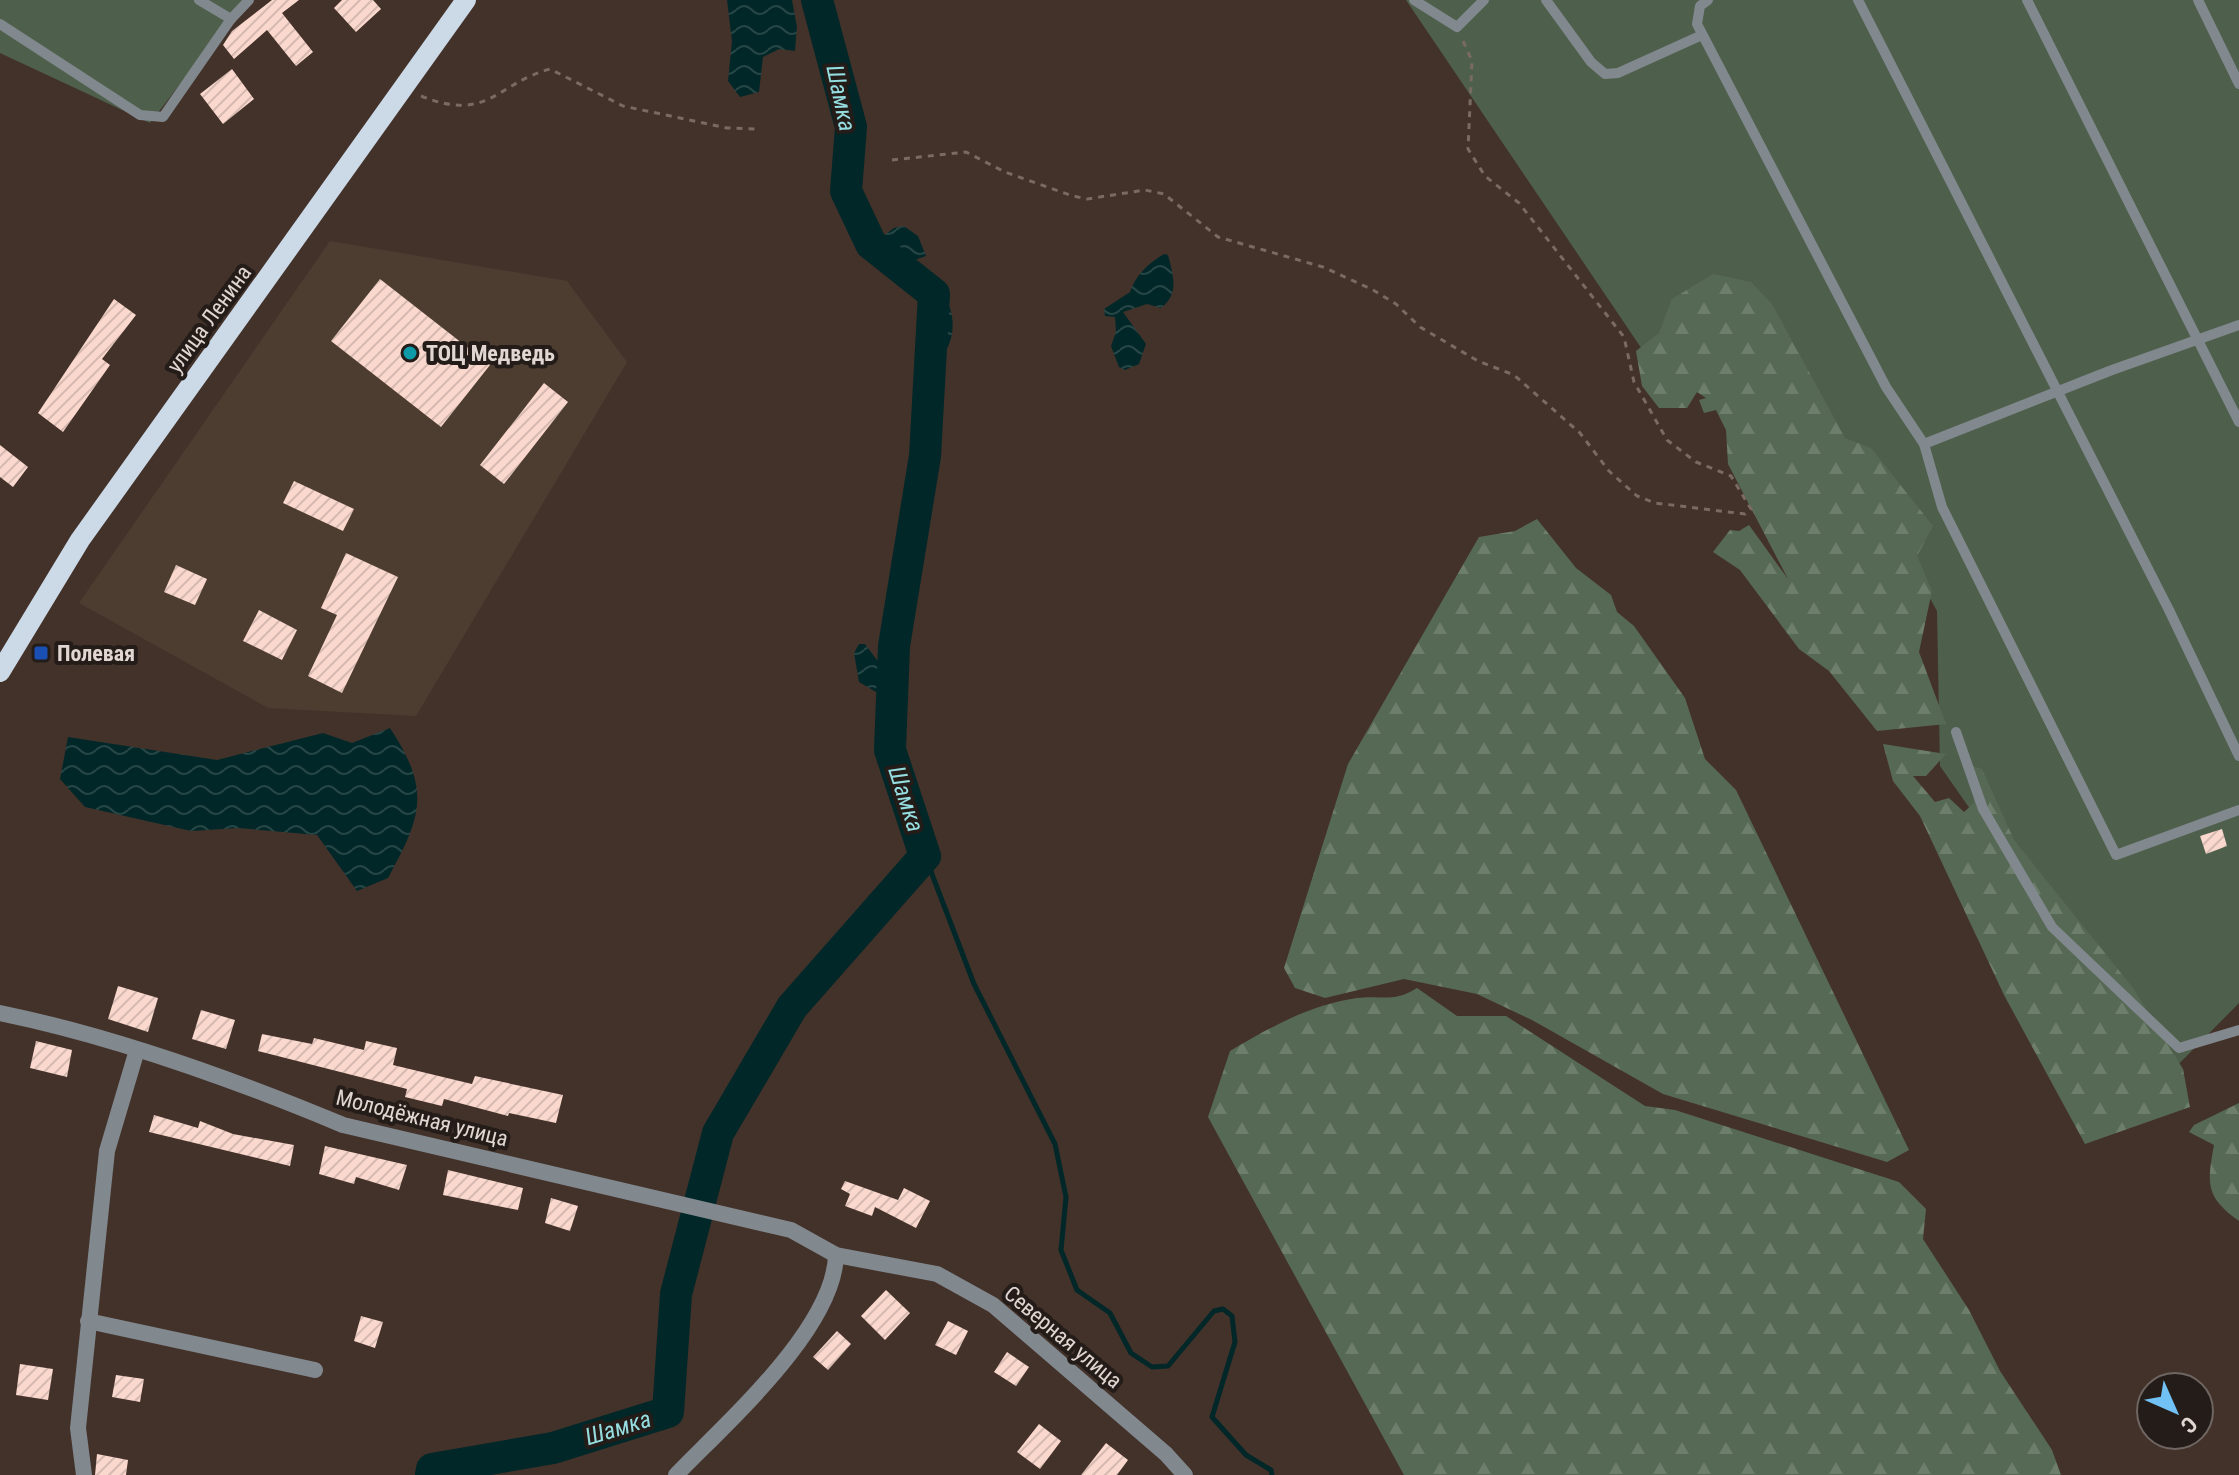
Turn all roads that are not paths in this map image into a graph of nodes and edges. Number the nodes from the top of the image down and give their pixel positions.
1 (199, 0) edge
2 (249, 0) edge
3 (466, 0) edge
4 (1414, 0) edge
5 (1484, 0) edge
6 (1546, 0) edge
7 (1708, 0) edge
8 (1858, 0) edge
9 (2027, 0) edge
10 (2198, 0) edge
11 (231, 19) junction
12 (0, 24) edge
13 (1702, 35) junction
14 (2239, 84) edge
15 (2239, 325) edge
16 (2199, 341) junction
17 (2058, 391) junction
18 (2239, 422) edge
19 (1924, 444) junction
20 (0, 672) edge
21 (1956, 732) dead end
22 (2239, 756) edge
23 (2239, 810) edge
24 (0, 1013) edge
25 (2239, 1030) edge
26 (137, 1050) junction
27 (836, 1255) junction
28 (88, 1321) junction
29 (315, 1370) dead end
30 (84, 1475) edge
31 (676, 1475) edge
32 (1185, 1475) edge

1 - 11 lane
2 - 11 lane
3 - 20 main road, улица Ленина
4 - 5 lane
6 - 13 lane
7 - 13 lane
8 - 17 lane
9 - 16 lane
10 - 14 lane
11 - 12 lane
13 - 19 lane
15 - 16 lane
16 - 17 lane
16 - 18 lane
17 - 19 lane
17 - 22 lane
19 - 23 lane
21 - 25 lane
24 - 26 street, Молодёжная улица
26 - 27 street, Молодёжная улица
26 - 28 street
27 - 31 street
27 - 32 street, Северная улица
28 - 29 street
28 - 30 street

